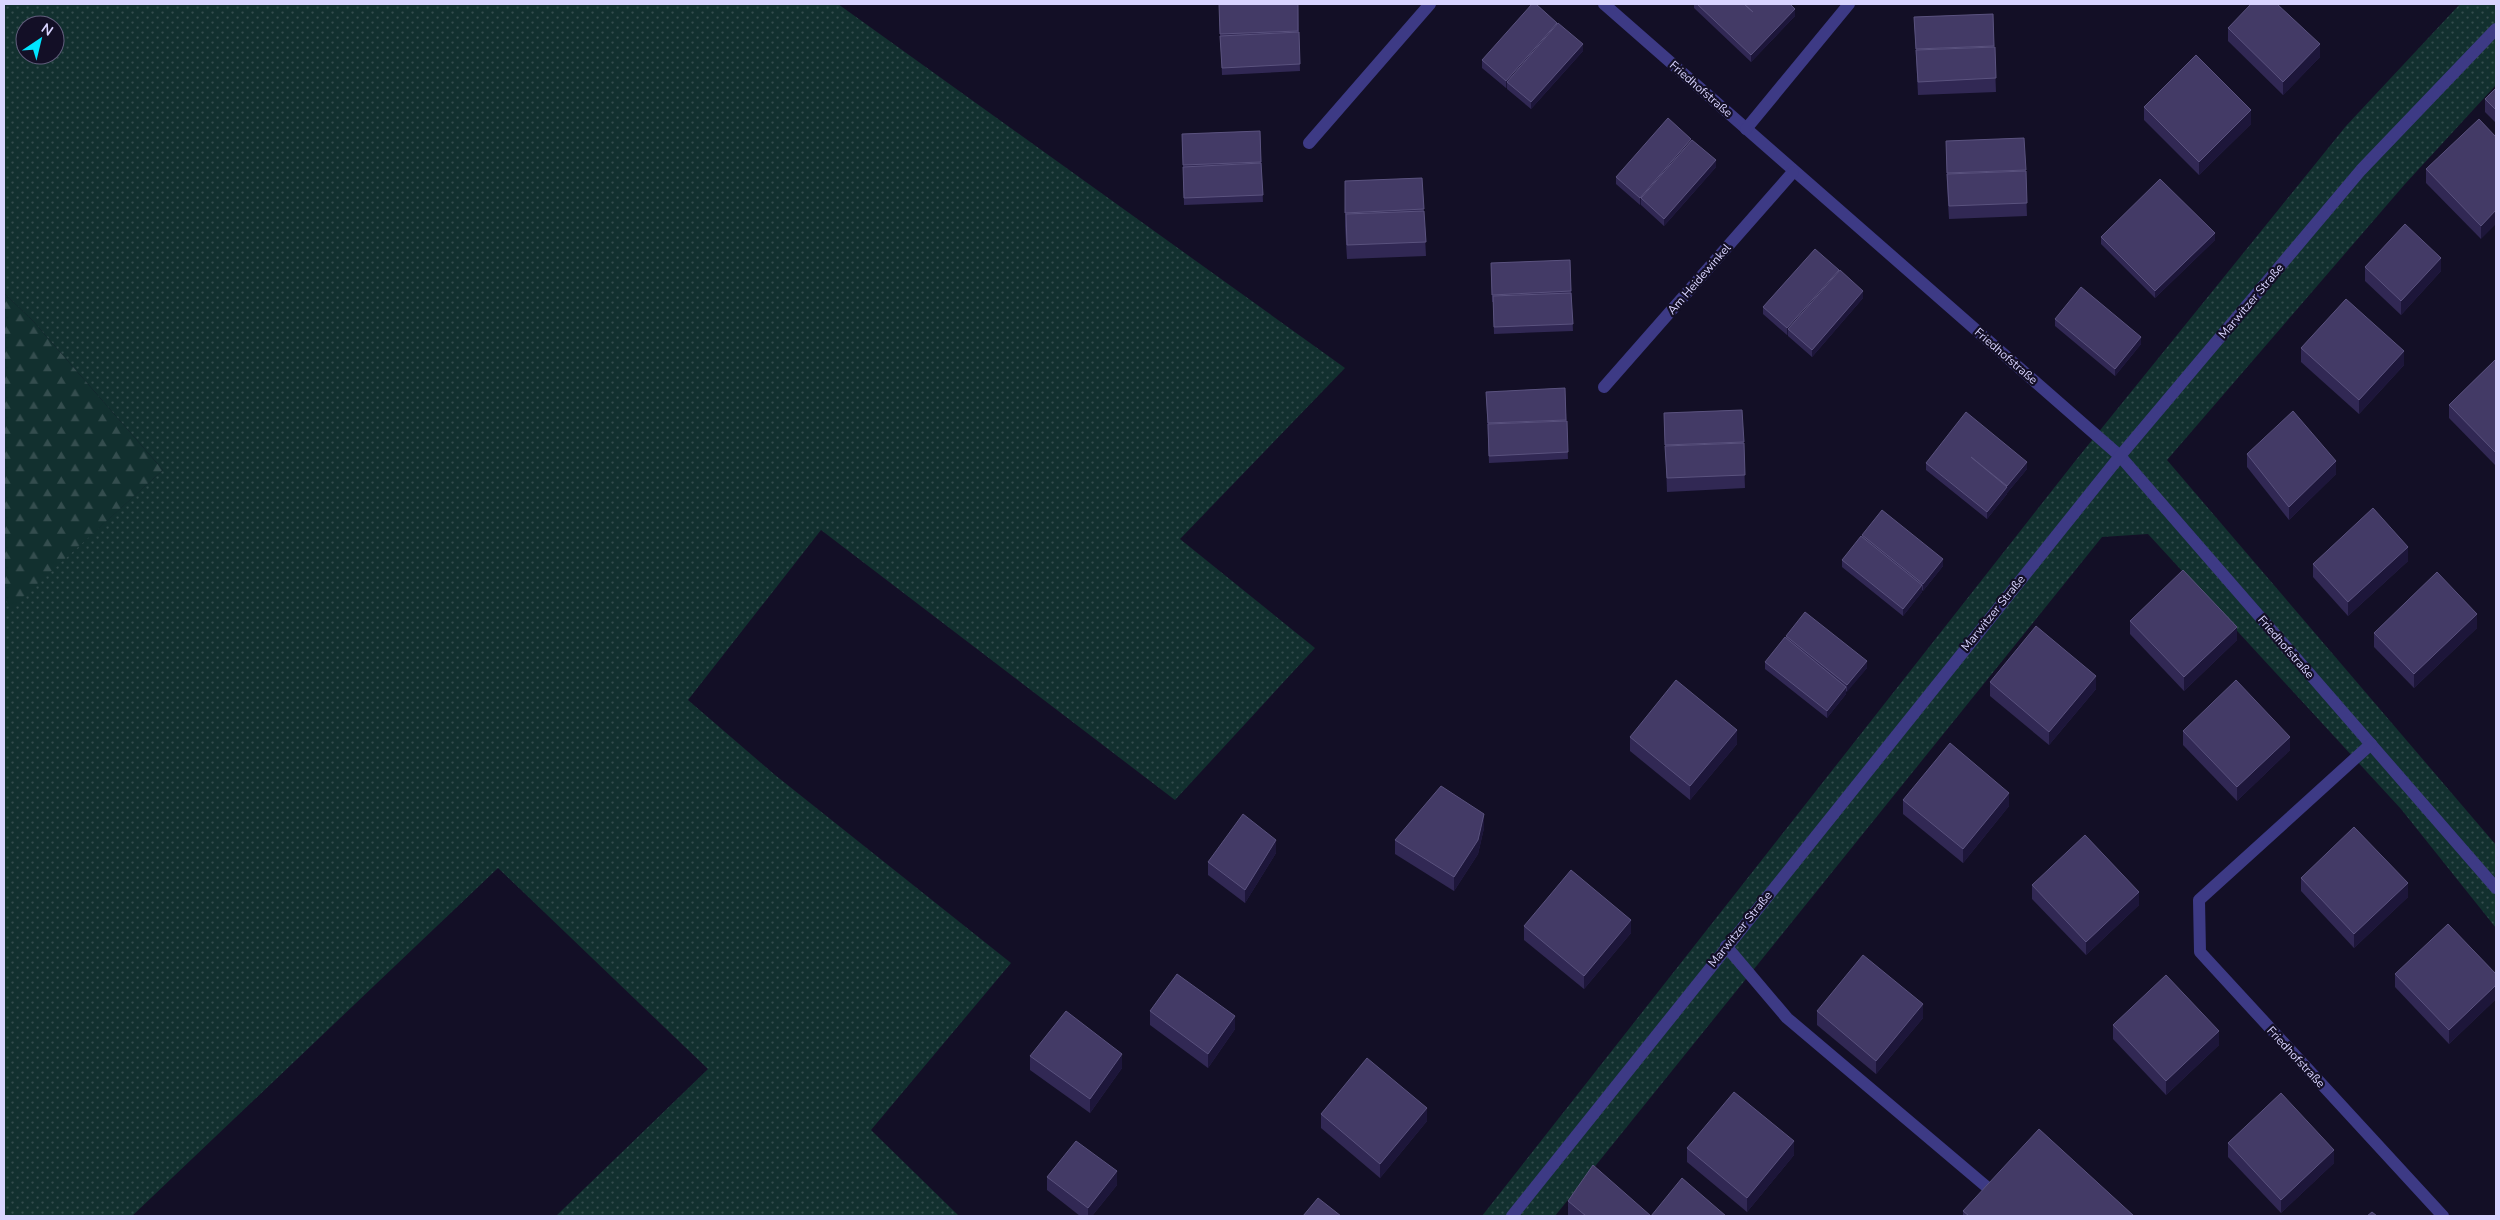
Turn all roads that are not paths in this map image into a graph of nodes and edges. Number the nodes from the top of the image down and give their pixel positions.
1 (1430, 4) edge
2 (1604, 4) edge
3 (1849, 4) edge
4 (2496, 29) edge
5 (1746, 129) junction
6 (1309, 143) dead end
7 (1794, 172) junction
8 (1604, 387) dead end
9 (2120, 456) junction
10 (2371, 744) junction
11 (2496, 888) edge
12 (1726, 946) junction
13 (1988, 1188) edge
14 (1512, 1216) edge
15 (2443, 1216) edge

1 - 6 street
2 - 5 street, Friedhofstraße
3 - 5 street
4 - 9 street, Marwitzer Straße
5 - 7 street, Friedhofstraße
7 - 8 street, Am Heidewinkel
7 - 9 street, Friedhofstraße
9 - 10 street, Friedhofstraße
9 - 12 street, Marwitzer Straße
10 - 11 street, Friedhofstraße
10 - 15 street, Friedhofstraße
12 - 13 street
12 - 14 street, Marwitzer Straße

